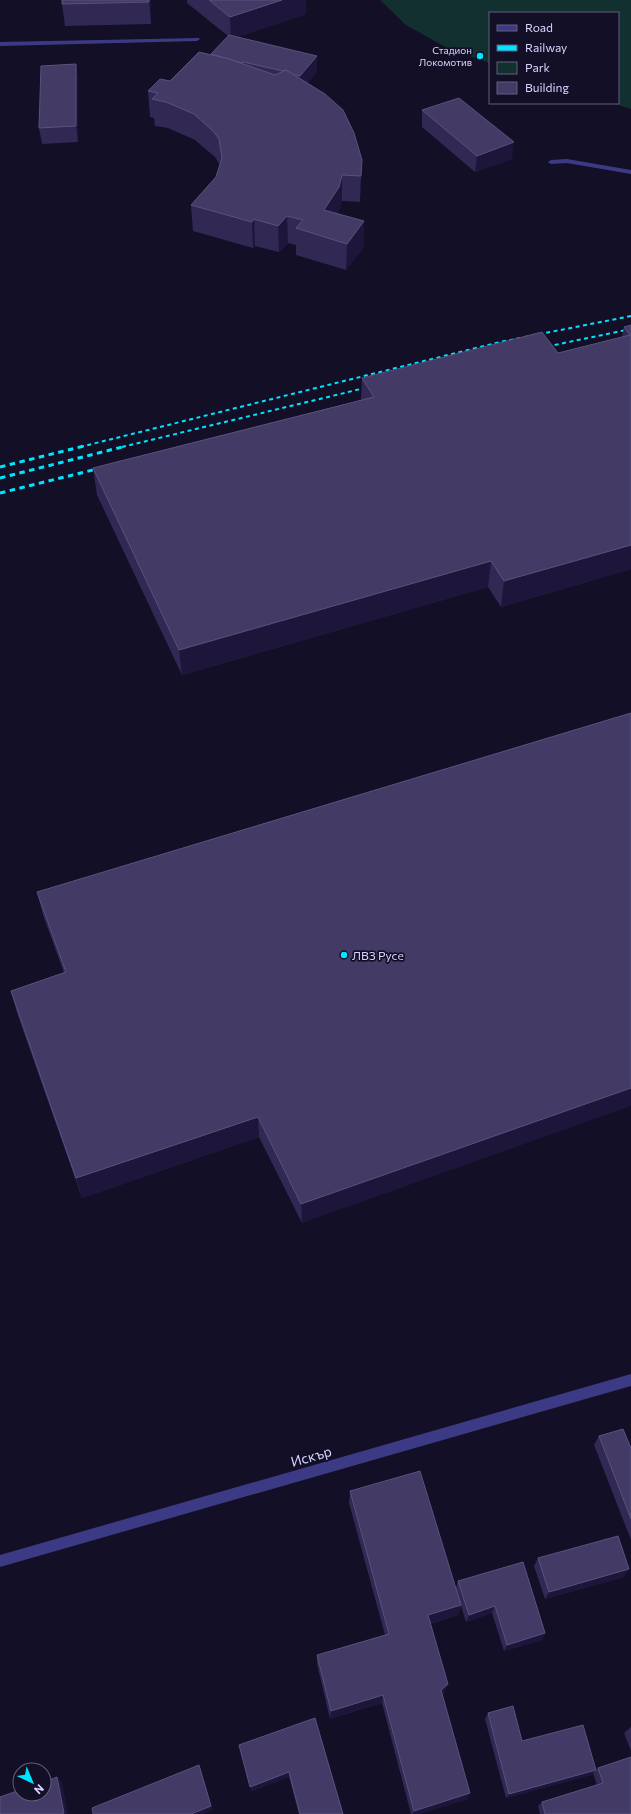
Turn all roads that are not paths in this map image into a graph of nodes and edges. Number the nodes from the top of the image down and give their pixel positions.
1 (197, 39) dead end
2 (0, 44) edge
3 (551, 162) dead end
4 (631, 172) edge
5 (631, 1380) edge
6 (0, 1561) edge

1 - 2 street
3 - 4 street
5 - 6 street, Искър

